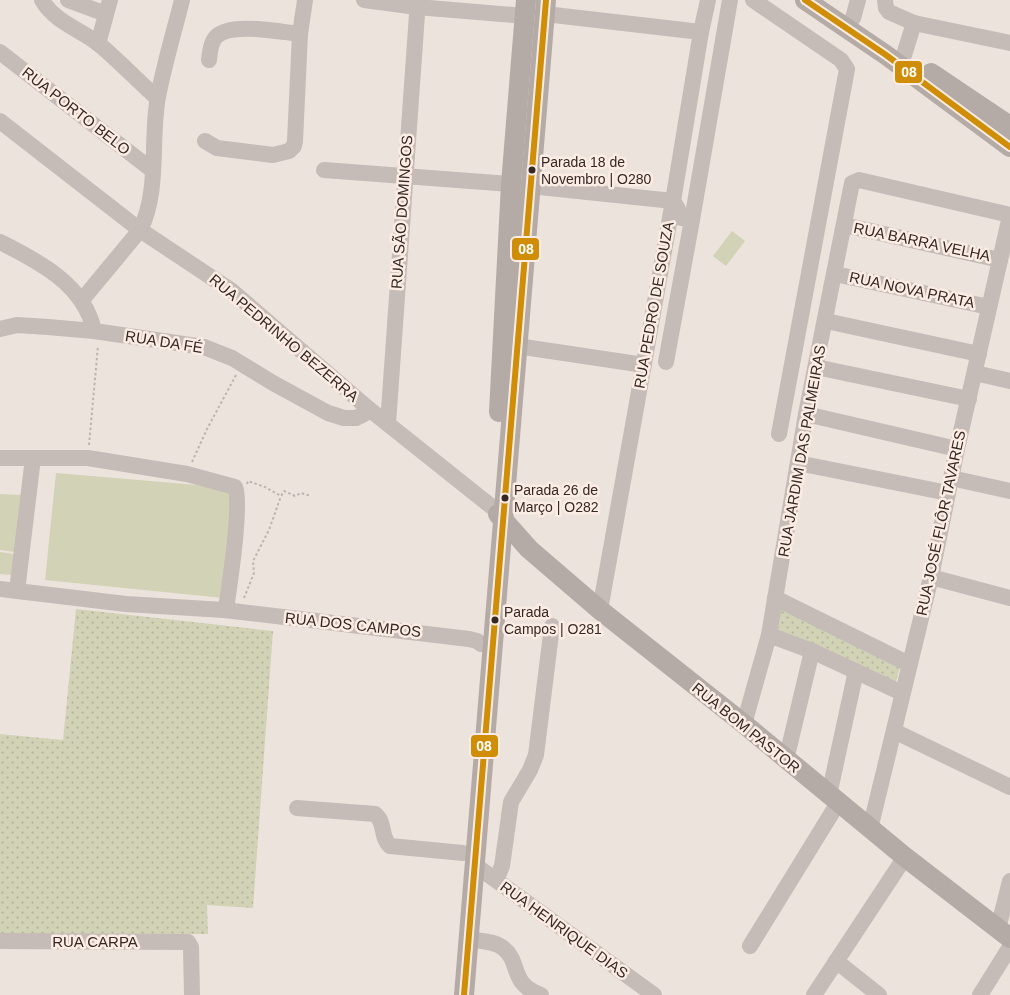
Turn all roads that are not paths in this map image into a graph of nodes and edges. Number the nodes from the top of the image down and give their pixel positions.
1 (42, 0) edge
2 (68, 0) edge
3 (182, 0) edge
4 (305, 0) edge
5 (364, 0) edge
6 (708, 0) edge
7 (730, 0) edge
8 (753, 0) edge
9 (805, 0) edge
10 (827, 0) edge
11 (884, 1) edge
12 (418, 4) edge
13 (108, 7) edge
14 (546, 7) edge
15 (526, 8) edge
16 (852, 15) edge
17 (914, 23) junction
18 (700, 32) junction
19 (300, 34) junction
20 (1010, 43) edge
21 (98, 44) junction
22 (0, 52) edge
23 (904, 55) junction
24 (210, 60) dead end
25 (157, 98) junction
26 (0, 121) edge
27 (1010, 126) edge
28 (205, 141) dead end
29 (1010, 147) edge
30 (152, 170) junction
31 (324, 170) dead end
32 (405, 176) junction
33 (521, 185) junction
34 (673, 201) junction
35 (1010, 215) edge
36 (687, 219) junction
37 (844, 225) junction
38 (140, 230) junction
39 (666, 240) junction
40 (0, 242) edge
41 (1003, 268) edge
42 (835, 274) junction
43 (82, 300) junction
44 (989, 307) junction
45 (826, 321) junction
46 (0, 329) edge
47 (97, 331) junction
48 (517, 346) junction
49 (979, 354) junction
50 (666, 362) dead end
51 (644, 366) junction
52 (816, 367) junction
53 (975, 373) junction
54 (1010, 380) edge
55 (969, 399) junction
56 (369, 409) junction
57 (806, 414) junction
58 (388, 424) junction
59 (779, 434) dead end
60 (957, 449) junction
61 (0, 458) edge
62 (33, 458) junction
63 (798, 463) junction
64 (949, 486) junction
65 (1010, 491) edge
66 (497, 513) junction
67 (931, 577) junction
68 (0, 589) edge
69 (17, 590) junction
70 (775, 598) junction
71 (1010, 598) edge
72 (226, 606) junction
73 (600, 610) junction
74 (552, 626) dead end
75 (770, 635) junction
76 (481, 644) junction
77 (812, 651) junction
78 (909, 664) junction
79 (856, 671) junction
80 (902, 693) junction
81 (744, 724) junction
82 (894, 731) junction
83 (786, 760) junction
84 (476, 772) junction
85 (1010, 786) edge
86 (833, 799) junction
87 (297, 808) dead end
88 (870, 829) junction
89 (905, 857) junction
90 (469, 859) junction
91 (496, 880) junction
92 (1010, 881) edge
93 (1004, 934) edge
94 (468, 939) junction
95 (0, 941) edge
96 (750, 946) dead end
97 (1010, 947) edge
98 (836, 961) junction
99 (192, 995) edge
100 (451, 995) edge
101 (464, 995) edge
102 (541, 995) edge
103 (654, 995) edge
104 (814, 995) edge
105 (879, 995) edge
106 (980, 995) edge

1 - 21 street
2 - 13 street
3 - 25 street
4 - 19 street
5 - 12 street
6 - 18 street, RUA PEDRO DE SOUZA
7 - 36 street
8 - 59 street
9 - 16 main road
10 - 16 main road
11 - 17 street
12 - 15 street
12 - 32 street, RUA SÃO DOMINGOS
13 - 21 street
14 - 18 street
14 - 33 main road
15 - 33 main road
16 - 23 main road
16 - 29 main road
17 - 20 street
17 - 23 street
18 - 34 street, RUA PEDRO DE SOUZA
19 - 24 street
19 - 28 street
21 - 25 street
22 - 30 street, RUA PORTO BELO
23 - 27 main road
25 - 30 street
26 - 38 street, RUA PEDRINHO BEZERRA
30 - 38 street
31 - 32 street
32 - 33 street
32 - 58 street, RUA SÃO DOMINGOS
33 - 34 street
33 - 48 main road
33 - 66 main road
34 - 36 street
34 - 39 street, RUA PEDRO DE SOUZA
35 - 37 street, RUA JARDIM DAS PALMEIRAS
35 - 41 street, RUA JOSÉ FLÔR TAVARES
36 - 39 street
36 - 50 street
37 - 41 street, RUA BARRA VELHA
37 - 42 street, RUA JARDIM DAS PALMEIRAS
38 - 43 street
38 - 56 street, RUA PEDRINHO BEZERRA
39 - 51 street, RUA PEDRO DE SOUZA
40 - 43 street
41 - 44 street, RUA JOSÉ FLÔR TAVARES
42 - 44 street, RUA NOVA PRATA
42 - 45 street, RUA JARDIM DAS PALMEIRAS
43 - 47 street
44 - 49 street, RUA JOSÉ FLÔR TAVARES
45 - 49 street
45 - 52 street, RUA JARDIM DAS PALMEIRAS
46 - 47 street, RUA DA FÉ
47 - 56 street, RUA DA FÉ
48 - 51 street
48 - 66 main road
49 - 53 street, RUA JOSÉ FLÔR TAVARES
51 - 73 street, RUA PEDRO DE SOUZA
52 - 55 street
52 - 57 street, RUA JARDIM DAS PALMEIRAS
53 - 54 street
53 - 55 street, RUA JOSÉ FLÔR TAVARES
55 - 60 street, RUA JOSÉ FLÔR TAVARES
56 - 58 street, RUA PEDRINHO BEZERRA
57 - 60 street
57 - 63 street, RUA JARDIM DAS PALMEIRAS
58 - 66 street, RUA PEDRINHO BEZERRA
60 - 64 street, RUA JOSÉ FLÔR TAVARES
61 - 62 street
62 - 69 street
62 - 72 street
63 - 64 street
63 - 70 street, RUA JARDIM DAS PALMEIRAS
64 - 65 street
64 - 67 street, RUA JOSÉ FLÔR TAVARES
66 - 73 main road, RUA BOM PASTOR
66 - 76 main road
66 - 84 main road
67 - 71 street
67 - 78 street, RUA JOSÉ FLÔR TAVARES
68 - 69 street, RUA DOS CAMPOS
69 - 72 street, RUA DOS CAMPOS
70 - 75 street, RUA JARDIM DAS PALMEIRAS
70 - 78 street
72 - 76 street, RUA DOS CAMPOS
73 - 81 main road, RUA BOM PASTOR
74 - 91 street
75 - 77 street
75 - 81 street, RUA JARDIM DAS PALMEIRAS
76 - 84 main road
77 - 79 street
77 - 83 street
78 - 80 street, RUA JOSÉ FLÔR TAVARES
79 - 80 street
79 - 86 street
80 - 82 street, RUA JOSÉ FLÔR TAVARES
81 - 83 main road, RUA BOM PASTOR
82 - 85 street
82 - 88 street, RUA JOSÉ FLÔR TAVARES
83 - 86 main road, RUA BOM PASTOR
84 - 90 main road
86 - 88 main road, RUA BOM PASTOR
86 - 96 street
87 - 90 street
88 - 89 main road, RUA BOM PASTOR
89 - 93 main road, RUA BOM PASTOR
89 - 98 street
90 - 91 street, RUA HENRIQUE DIAS
90 - 94 main road
90 - 100 main road
91 - 103 street, RUA HENRIQUE DIAS
92 - 93 street
94 - 101 main road
94 - 102 street
95 - 99 street, RUA CARPA
97 - 106 street
98 - 104 street
98 - 105 street

